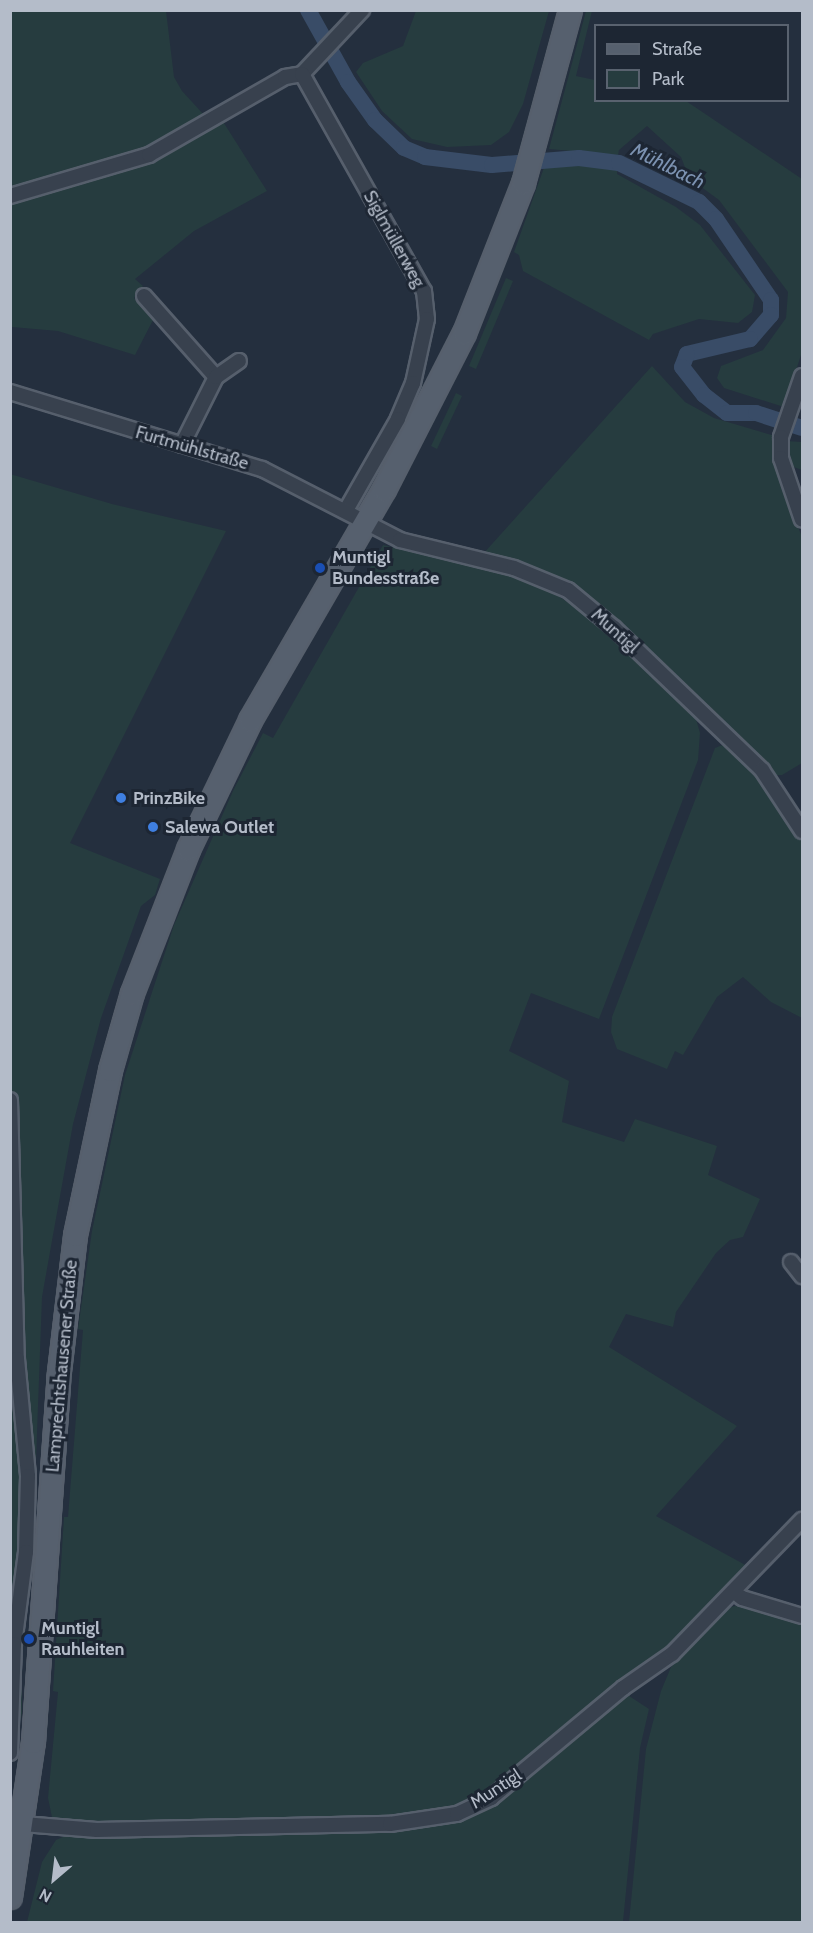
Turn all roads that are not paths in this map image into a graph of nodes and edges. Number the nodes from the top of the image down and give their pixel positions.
1 (362, 10) edge
2 (570, 10) edge
3 (302, 74) junction
4 (10, 196) edge
5 (144, 296) dead end
6 (239, 361) dead end
7 (802, 376) edge
8 (216, 377) junction
9 (10, 392) edge
10 (182, 445) junction
11 (346, 510) junction
12 (802, 520) edge
13 (367, 521) junction
14 (802, 831) edge
15 (10, 1100) edge
16 (791, 1262) dead end
17 (802, 1276) edge
18 (802, 1520) edge
19 (734, 1592) junction
20 (802, 1616) edge
21 (10, 1753) edge
22 (23, 1824) junction
23 (10, 1897) edge

1 - 3 street
2 - 13 main road, Lamprechtshausener Straße
3 - 4 street
3 - 11 street, Siglmüllerweg
5 - 8 street
6 - 8 street
7 - 12 street
8 - 10 street
9 - 10 street, Furtmühlstraße
10 - 11 street, Furtmühlstraße
11 - 13 street, Furtmühlstraße
13 - 14 street, Muntigl
13 - 22 main road, Lamprechtshausener Straße
15 - 21 street
16 - 17 street
18 - 19 street, Muntigl
19 - 20 street
19 - 22 street, Muntigl
22 - 23 main road, Lamprechtshausener Straße

